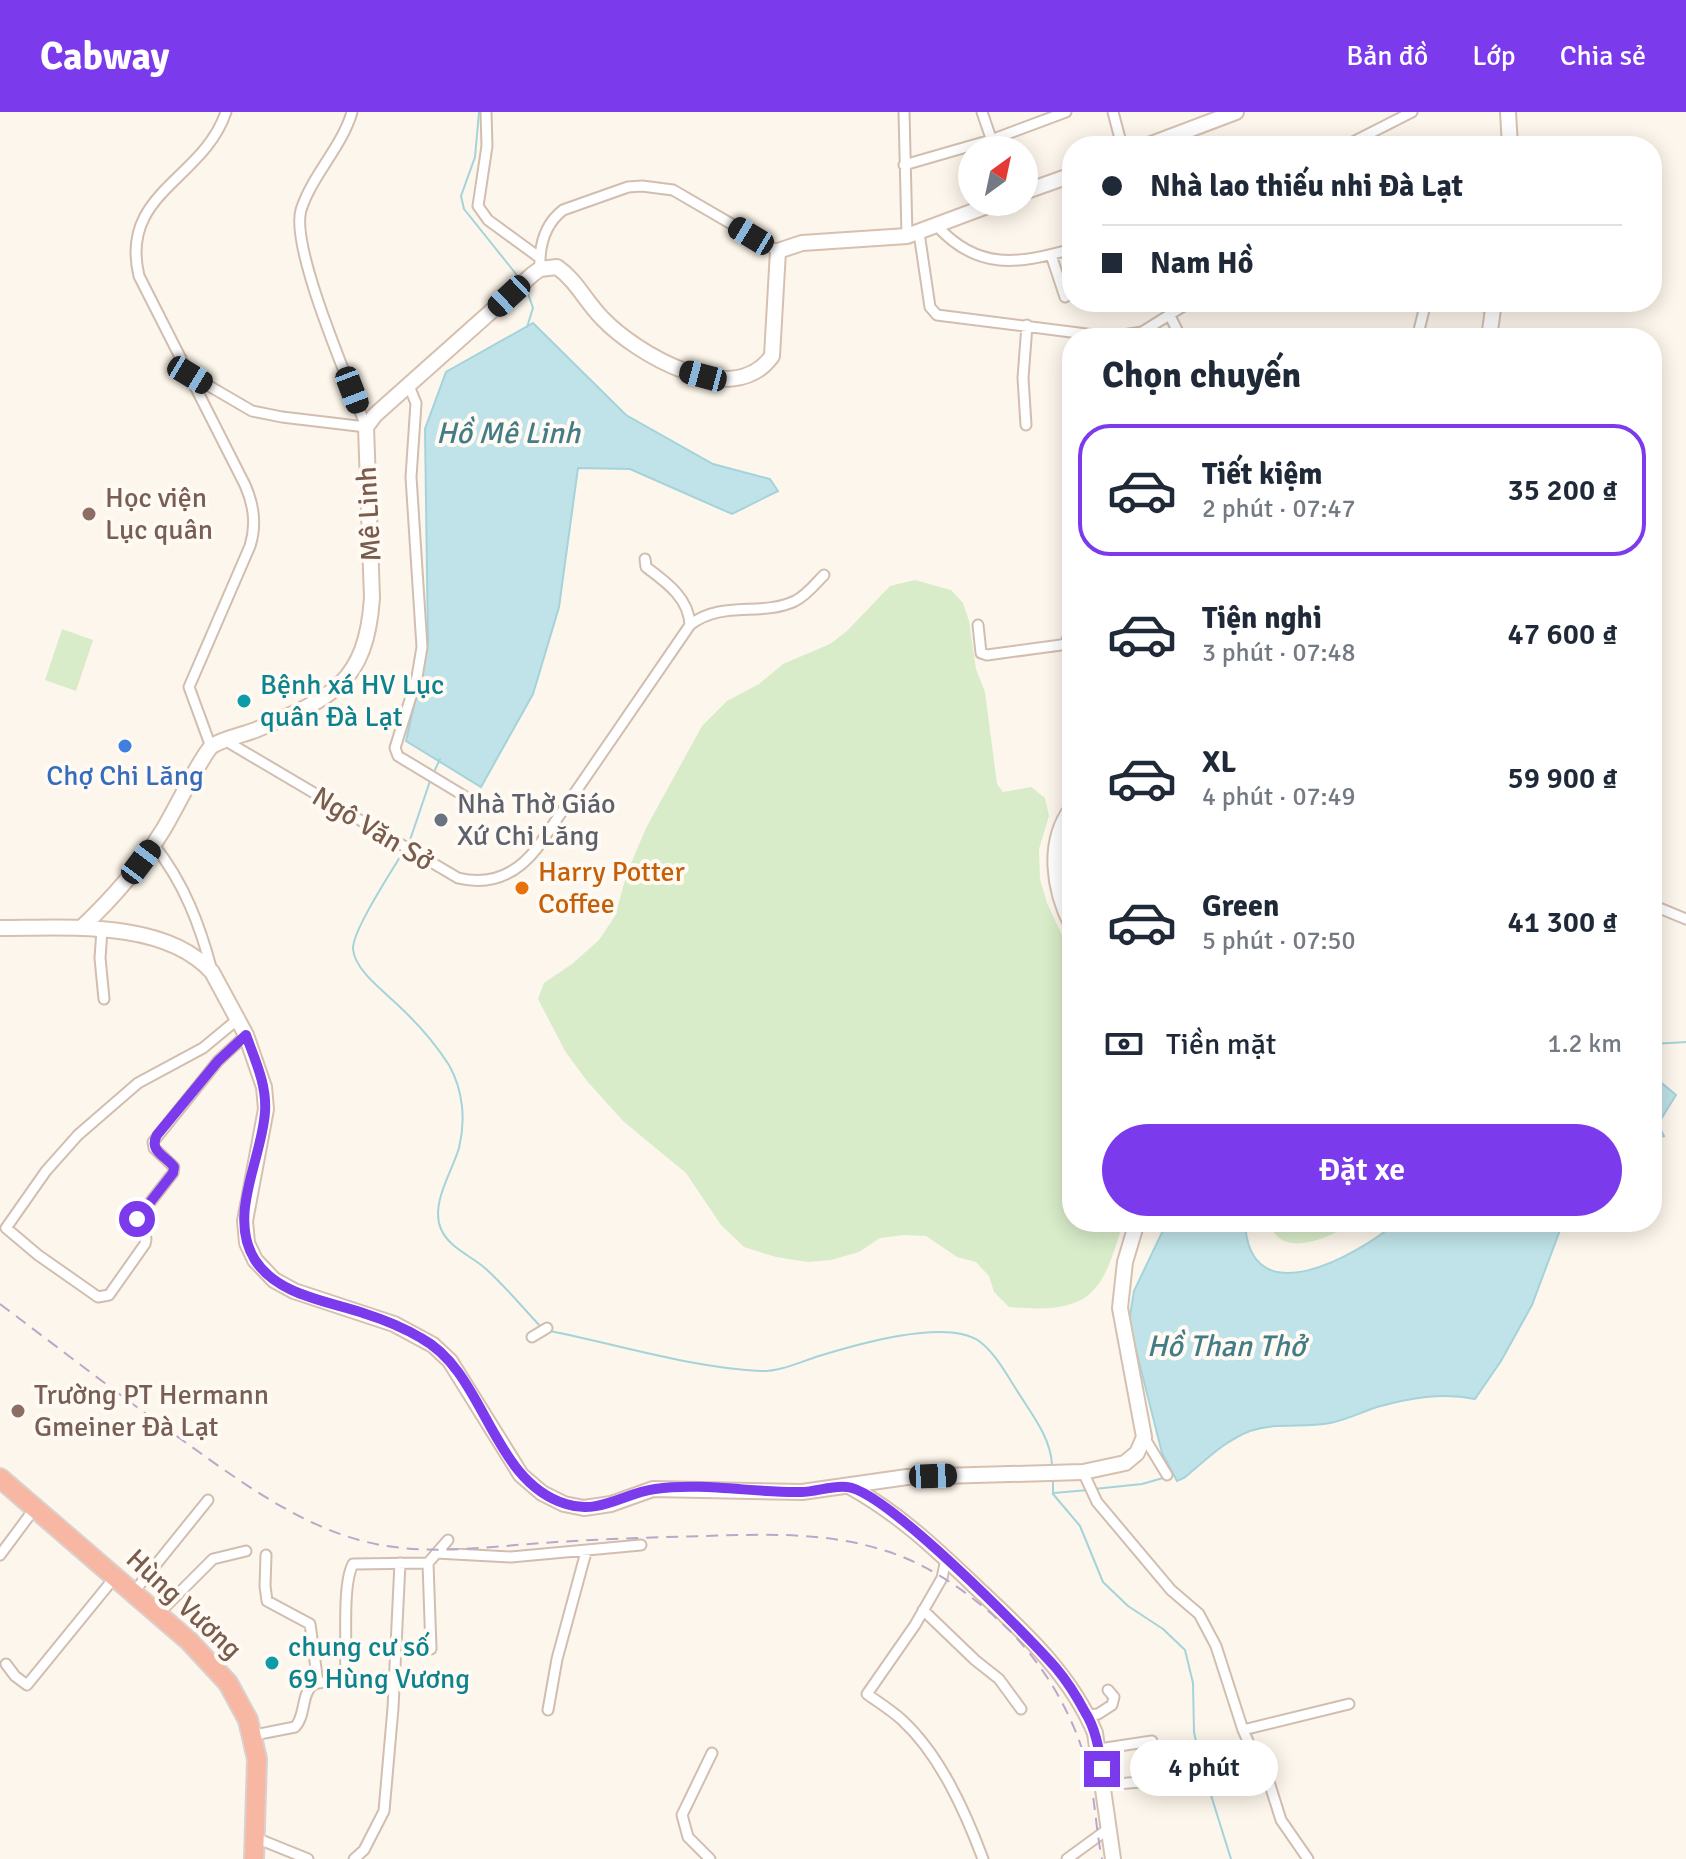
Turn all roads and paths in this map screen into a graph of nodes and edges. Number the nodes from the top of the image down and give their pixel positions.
1 (226, 112) edge
2 (352, 112) edge
3 (486, 112) edge
4 (904, 112) edge
5 (982, 112) edge
6 (1066, 112) edge
7 (1113, 112) edge
8 (1236, 112) edge
9 (1412, 112) edge
10 (1508, 112) edge
11 (1198, 118) edge
12 (990, 136) edge
13 (1013, 136) edge
14 (1119, 136) edge
15 (1165, 136) edge
16 (1365, 136) edge
17 (1509, 136) edge
18 (958, 153) edge
19 (904, 165) junction
20 (1062, 179) edge
21 (1038, 187) edge
22 (962, 216) edge
23 (937, 226) junction
24 (913, 234) junction
25 (778, 251) junction
26 (1062, 252) edge
27 (1051, 255) junction
28 (538, 267) junction
29 (1062, 288) edge
30 (1176, 312) edge
31 (1170, 316) junction
32 (1027, 325) junction
33 (1149, 328) edge
34 (1176, 328) edge
35 (1062, 330) edge
36 (190, 375) junction
37 (409, 386) junction
38 (1026, 425) dead end
39 (366, 427) junction
40 (645, 559) dead end
41 (824, 575) dead end
42 (690, 625) junction
43 (978, 625) dead end
44 (1062, 645) edge
45 (226, 741) junction
46 (211, 747) junction
47 (466, 797) dead end
48 (1062, 829) edge
49 (154, 845) junction
50 (1062, 897) edge
51 (1662, 909) edge
52 (1686, 919) edge
53 (0, 928) edge
54 (81, 928) junction
55 (102, 930) junction
56 (212, 972) junction
57 (104, 999) dead end
58 (238, 1019) junction
59 (246, 1035) junction
60 (1134, 1232) edge
61 (547, 1328) dead end
62 (532, 1337) dead end
63 (1144, 1437) junction
64 (1079, 1472) junction
65 (1167, 1475) dead end
66 (0, 1478) edge
67 (849, 1486) junction
68 (208, 1500) dead end
69 (35, 1508) junction
70 (448, 1540) dead end
71 (641, 1545) dead end
72 (246, 1551) dead end
73 (586, 1552) junction
74 (436, 1553) junction
75 (0, 1555) edge
76 (266, 1555) dead end
77 (946, 1559) junction
78 (400, 1563) junction
79 (428, 1563) junction
80 (115, 1577) junction
81 (133, 1593) junction
82 (923, 1610) junction
83 (157, 1615) junction
84 (431, 1649) dead end
85 (6, 1664) dead end
86 (318, 1683) junction
87 (1108, 1690) dead end
88 (1349, 1704) dead end
89 (1021, 1709) dead end
90 (548, 1710) dead end
91 (1087, 1715) junction
92 (1243, 1730) junction
93 (254, 1735) junction
94 (1152, 1741) dead end
95 (1099, 1749) junction
96 (712, 1753) dead end
97 (1154, 1781) dead end
98 (1103, 1785) junction
99 (1108, 1829) junction
100 (256, 1838) junction
101 (254, 1859) edge
102 (308, 1859) edge
103 (354, 1859) edge
104 (710, 1859) edge
105 (983, 1859) edge
106 (1067, 1859) edge
107 (1113, 1859) edge
108 (1308, 1859) edge

1 - 36 street
2 - 39 street
3 - 28 street
4 - 19 street
5 - 12 street
6 - 13 street
7 - 14 street
8 - 11 street
9 - 16 street
10 - 17 street
11 - 15 street
18 - 19 street
19 - 24 street
20 - 21 street
22 - 23 street
23 - 24 street
23 - 27 street
24 - 25 street
24 - 32 street
25 - 28 street, Mê Linh
25 - 28 street
26 - 27 street
27 - 29 street
28 - 37 street, Mê Linh
30 - 31 street
31 - 33 street
31 - 34 street
32 - 35 street
32 - 38 street
36 - 39 street
36 - 46 street
37 - 39 street, Mê Linh
37 - 47 street
39 - 45 street, Mê Linh
40 - 42 street
41 - 42 street
42 - 45 street, Ngô Văn Sở
43 - 44 street
45 - 46 street, Mê Linh
46 - 49 street
48 - 50 street
49 - 54 street
49 - 56 street
51 - 52 street
53 - 54 street
54 - 55 street
55 - 56 street
55 - 57 street
56 - 58 street
58 - 59 street
58 - 59 street
59 - 67 street
60 - 63 street
61 - 62 street
63 - 64 street
63 - 65 street
64 - 67 street
64 - 92 street
66 - 69 highway, Hùng Vương
67 - 77 street
68 - 81 street
69 - 75 street
69 - 80 highway, Hùng Vương
70 - 74 street
71 - 73 street
72 - 83 street
73 - 74 street
73 - 90 street
74 - 79 street
76 - 86 street
77 - 82 street
77 - 91 street
78 - 79 street
78 - 86 street
78 - 103 street
79 - 84 street
80 - 81 highway, Hùng Vương
80 - 85 street
81 - 83 highway, Hùng Vương
82 - 89 street
82 - 105 street
83 - 93 highway, Hùng Vương
86 - 93 street
87 - 91 street
88 - 92 street
91 - 95 street
92 - 108 street
93 - 100 highway, Hùng Vương
94 - 95 street
95 - 98 street
96 - 104 street
97 - 98 street
98 - 99 street
99 - 106 street
99 - 107 street
100 - 101 highway, Hùng Vương
100 - 102 street

